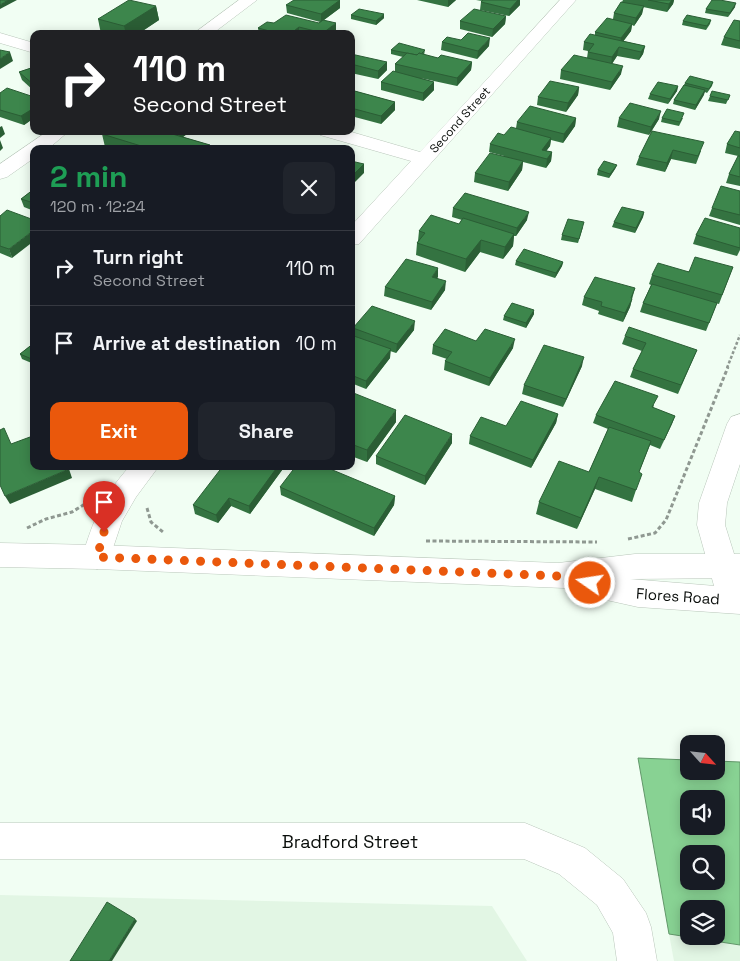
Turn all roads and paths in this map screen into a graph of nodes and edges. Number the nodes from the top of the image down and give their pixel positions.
1 (249, 0) edge
2 (568, 0) edge
3 (207, 30) edge
4 (0, 38) edge
5 (30, 47) edge
6 (54, 135) edge
7 (341, 135) edge
8 (40, 145) edge
9 (30, 152) edge
10 (424, 159) junction
11 (0, 173) edge
12 (355, 235) edge
13 (740, 335) edge
14 (740, 424) edge
15 (142, 470) edge
16 (91, 498) dead end
17 (24, 529) dead end
18 (422, 541) dead end
19 (600, 542) dead end
20 (620, 542) dead end
21 (0, 555) edge
22 (97, 557) junction
23 (732, 566) edge
24 (558, 576) junction
25 (737, 600) edge
26 (0, 841) edge
27 (637, 961) edge

1 - 3 street
2 - 10 street, Second Street
4 - 5 street
6 - 8 street
7 - 10 street
9 - 11 street
10 - 12 street, Second Street
13 - 20 path
14 - 23 street
15 - 22 street
16 - 17 path
18 - 19 path
21 - 22 street, Flores Road
22 - 24 street, Flores Road
23 - 24 street, Flores Road
23 - 25 street
24 - 25 street, Flores Road
26 - 27 street, Bradford Street

